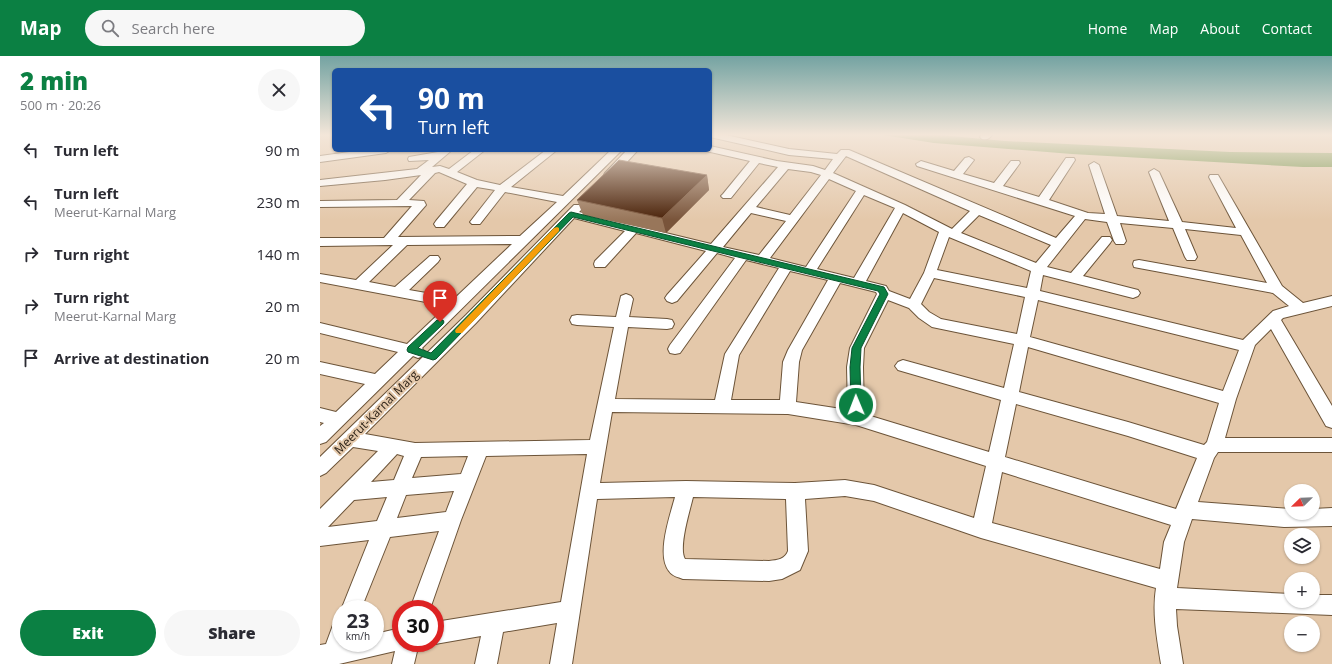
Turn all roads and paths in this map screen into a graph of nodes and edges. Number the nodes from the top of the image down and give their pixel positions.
1 (412, 163) edge
2 (430, 163) edge
3 (463, 163) edge
4 (535, 163) edge
5 (606, 163) edge
6 (618, 163) edge
7 (753, 163) edge
8 (774, 163) edge
9 (835, 163) edge
10 (872, 163) edge
11 (966, 163) edge
12 (1014, 163) edge
13 (1068, 163) edge
14 (922, 164) dead end
15 (1094, 165) dead end
16 (785, 166) junction
17 (432, 170) junction
18 (420, 172) junction
19 (1154, 172) dead end
20 (450, 173) junction
21 (409, 174) junction
22 (827, 174) junction
23 (956, 175) junction
24 (1214, 177) dead end
25 (320, 183) edge
26 (474, 184) junction
27 (503, 188) junction
28 (996, 188) junction
29 (862, 190) junction
30 (581, 195) junction
31 (727, 196) dead end
32 (401, 202) junction
33 (1042, 202) junction
34 (320, 204) edge
35 (901, 207) junction
36 (748, 209) junction
37 (977, 210) junction
38 (571, 214) junction
39 (1082, 215) junction
40 (793, 219) junction
41 (1112, 219) junction
42 (476, 222) dead end
43 (440, 224) dead end
44 (1177, 225) junction
45 (633, 229) junction
46 (950, 232) junction
47 (1245, 232) junction
48 (524, 240) junction
49 (1106, 240) dead end
50 (388, 241) junction
51 (404, 241) junction
52 (1120, 241) dead end
53 (320, 242) edge
54 (1059, 244) junction
55 (714, 249) junction
56 (743, 256) junction
57 (1191, 258) dead end
58 (434, 259) dead end
59 (762, 260) junction
60 (600, 264) dead end
61 (1139, 264) dead end
62 (787, 266) junction
63 (1038, 269) junction
64 (810, 272) junction
65 (930, 273) junction
66 (320, 278) edge
67 (836, 278) junction
68 (1074, 278) junction
69 (858, 283) junction
70 (359, 284) junction
71 (1277, 289) junction
72 (398, 292) junction
73 (1133, 293) dead end
74 (884, 294) junction
75 (1032, 294) junction
76 (672, 298) dead end
77 (626, 299) dead end
78 (1332, 301) edge
79 (459, 304) junction
80 (914, 305) junction
81 (1301, 309) junction
82 (1273, 319) junction
83 (577, 320) dead end
84 (622, 322) junction
85 (667, 324) dead end
86 (320, 328) edge
87 (1022, 340) junction
88 (1248, 347) junction
89 (411, 350) junction
90 (675, 350) dead end
91 (433, 357) junction
92 (903, 366) dead end
93 (320, 368) edge
94 (378, 382) junction
95 (1010, 396) junction
96 (1228, 399) junction
97 (606, 405) junction
98 (722, 406) junction
99 (788, 407) junction
100 (320, 415) edge
101 (856, 418) junction
102 (339, 419) junction
103 (1332, 421) edge
104 (320, 437) edge
105 (350, 439) junction
106 (1332, 445) edge
107 (394, 446) junction
108 (598, 447) junction
109 (480, 449) junction
110 (415, 450) junction
111 (1210, 450) junction
112 (995, 461) junction
113 (320, 468) edge
114 (467, 482) junction
115 (400, 488) junction
116 (686, 489) junction
117 (589, 491) junction
118 (795, 491) junction
119 (349, 492) junction
120 (1184, 515) junction
121 (1332, 517) edge
122 (452, 520) junction
123 (320, 522) edge
124 (383, 528) junction
125 (981, 529) junction
126 (320, 537) edge
127 (1166, 590) junction
128 (355, 600) edge
129 (423, 600) edge
130 (1332, 605) edge
131 (569, 611) junction
132 (494, 623) junction
133 (444, 631) edge
134 (392, 641) edge
135 (332, 649) edge
136 (406, 652) edge
137 (327, 658) edge
138 (403, 664) edge
139 (486, 664) edge
140 (561, 664) edge
141 (1172, 664) edge

1 - 21 street
2 - 18 street
3 - 20 street
4 - 27 street
5 - 30 street, Meerut-Karnal Marg
6 - 30 street, Meerut-Karnal Marg
7 - 31 street
8 - 16 street
9 - 22 street
10 - 37 street
11 - 23 street
12 - 28 street
13 - 33 street
14 - 23 street
15 - 41 street
16 - 22 street
16 - 36 street
17 - 18 street
17 - 20 street
17 - 32 street
18 - 21 street
19 - 44 street
20 - 26 street
21 - 25 street
22 - 29 street
22 - 40 street
23 - 28 street
24 - 47 street
26 - 27 street
26 - 43 street
27 - 30 street
27 - 42 street
28 - 33 street
29 - 35 street
29 - 64 street
30 - 38 street, Meerut-Karnal Marg
30 - 48 street, Meerut-Karnal Marg
32 - 34 street
32 - 50 street
33 - 39 street
35 - 46 street
35 - 69 street
36 - 40 street
36 - 55 street
37 - 46 street
37 - 54 street
38 - 45 street
38 - 91 street, Meerut-Karnal Marg
39 - 41 street
39 - 54 street
40 - 59 street
41 - 44 street
41 - 52 street
44 - 47 street
44 - 57 street
45 - 55 street
45 - 60 street
46 - 63 street
46 - 65 street
47 - 71 street
48 - 51 street
48 - 79 street, Meerut-Karnal Marg
49 - 68 street
50 - 51 street
50 - 53 street
51 - 70 street
54 - 63 street
55 - 56 street
55 - 76 street
56 - 59 street
56 - 90 street
58 - 72 street
59 - 62 street
61 - 71 street
62 - 64 street
62 - 98 street
63 - 68 street
63 - 75 street
64 - 67 street
65 - 75 street
65 - 80 street
66 - 70 street
67 - 69 street
67 - 99 street
68 - 73 street
69 - 74 street
70 - 72 street
71 - 81 street
72 - 79 street
74 - 80 street
74 - 101 street
75 - 87 street
75 - 88 street
77 - 84 street
78 - 81 street
79 - 89 street, Meerut-Karnal Marg
80 - 87 street
81 - 82 street
82 - 88 street
82 - 103 street
83 - 84 street
84 - 85 street
84 - 97 street
86 - 89 street
87 - 95 street
87 - 96 street
88 - 96 street
89 - 91 street
89 - 94 street, Meerut-Karnal Marg
91 - 105 street, Meerut-Karnal Marg
92 - 95 street
93 - 94 street
94 - 102 street, Meerut-Karnal Marg
95 - 111 street
95 - 112 street
96 - 111 street
97 - 98 street
97 - 108 street
98 - 99 street
99 - 101 street
100 - 102 street
101 - 112 street
102 - 104 street, Meerut-Karnal Marg
105 - 107 street
105 - 113 street, Meerut-Karnal Marg
106 - 111 street
107 - 110 street
107 - 119 street
108 - 109 street
108 - 117 street
109 - 110 street
109 - 114 street
110 - 115 street
111 - 120 street
112 - 120 street
112 - 125 street
114 - 115 street
114 - 122 street
115 - 119 street
115 - 124 street
116 - 117 street
116 - 118 street
116 - 118 street
117 - 131 street
118 - 125 street
119 - 123 street
120 - 121 street
120 - 127 street
122 - 124 street
122 - 129 street
124 - 126 street
124 - 128 street
125 - 127 street
127 - 130 street
127 - 141 street
131 - 132 street
131 - 140 street
132 - 133 street
132 - 139 street
134 - 137 street
135 - 137 street
136 - 138 street

